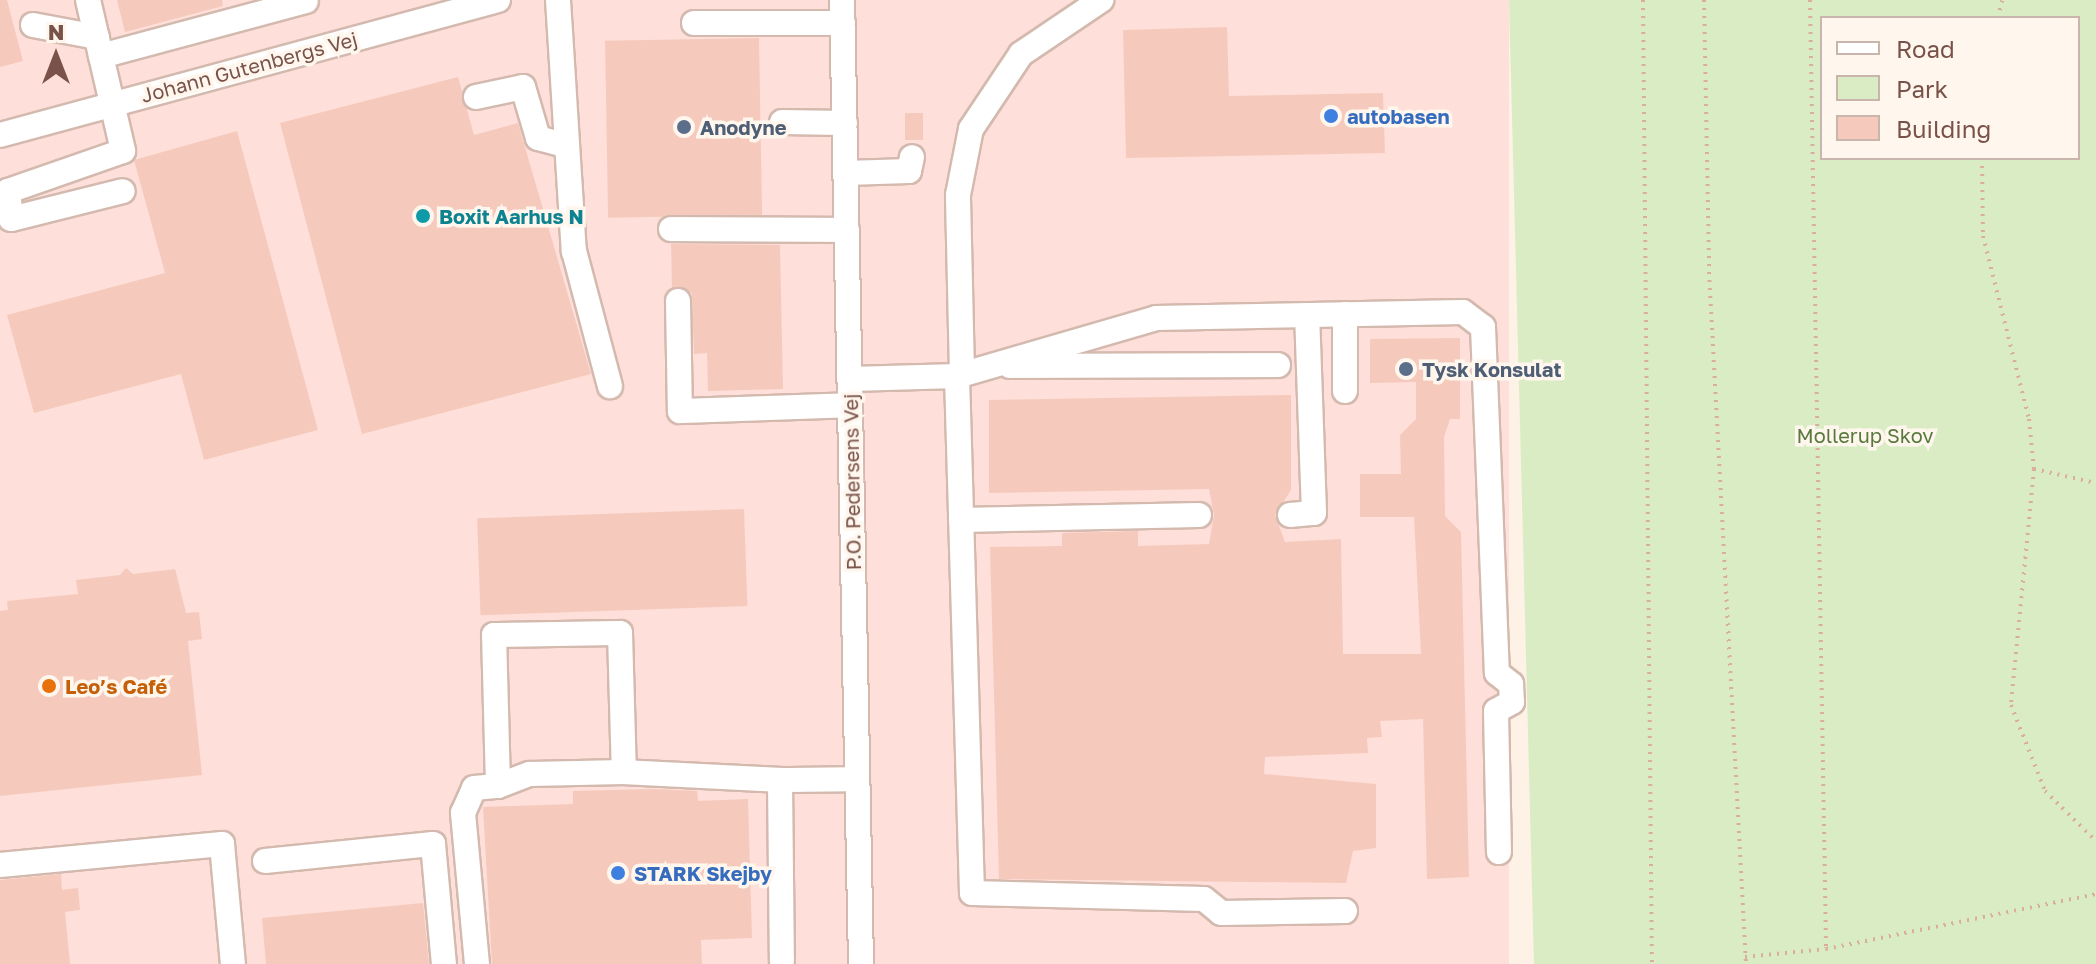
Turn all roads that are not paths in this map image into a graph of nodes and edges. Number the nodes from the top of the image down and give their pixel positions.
1 (88, 0) edge
2 (498, 0) edge
3 (558, 0) edge
4 (1101, 0) edge
5 (306, 1) edge
6 (422, 10) edge
7 (843, 11) edge
8 (694, 23) dead end
9 (33, 25) dead end
10 (99, 46) junction
11 (476, 97) dead end
12 (111, 105) junction
13 (782, 122) dead end
14 (845, 123) junction
15 (0, 135) edge
16 (567, 146) junction
17 (912, 157) dead end
18 (846, 173) junction
19 (123, 191) dead end
20 (671, 229) dead end
21 (847, 230) junction
22 (678, 301) dead end
23 (1345, 314) junction
24 (1307, 315) junction
25 (1278, 365) dead end
26 (987, 366) junction
27 (959, 375) junction
28 (850, 379) junction
29 (610, 386) dead end
30 (1345, 391) dead end
31 (850, 405) junction
32 (1199, 515) dead end
33 (1290, 515) dead end
34 (961, 520) junction
35 (624, 772) junction
36 (857, 779) junction
37 (780, 780) junction
38 (498, 786) junction
39 (1499, 852) dead end
40 (265, 861) dead end
41 (0, 865) edge
42 (1345, 911) dead end
43 (782, 961) dead end
44 (233, 964) edge
45 (444, 964) edge
46 (477, 964) edge
47 (861, 964) edge

1 - 10 street
2 - 6 street, Johann Gutenbergs Vej
3 - 16 street
4 - 27 street
5 - 10 street
6 - 12 street, Johann Gutenbergs Vej
7 - 8 street
7 - 14 street, P.O. Pedersens Vej
9 - 10 street
10 - 12 street
11 - 16 street
12 - 15 street, Johann Gutenbergs Vej
12 - 19 street
13 - 14 street
14 - 18 street, P.O. Pedersens Vej
16 - 29 street
17 - 18 street
18 - 21 street, P.O. Pedersens Vej
20 - 21 street
21 - 28 street, P.O. Pedersens Vej
22 - 31 street
23 - 24 street
23 - 30 street
23 - 39 street
24 - 26 street
24 - 33 street
25 - 26 street
26 - 27 street
27 - 28 street
27 - 34 street
28 - 31 street, P.O. Pedersens Vej
31 - 36 street, P.O. Pedersens Vej
32 - 34 street
34 - 42 street
35 - 37 street
35 - 38 street
35 - 38 street
36 - 37 street
36 - 47 street, P.O. Pedersens Vej
37 - 43 street
38 - 46 street
40 - 45 street
41 - 44 street

